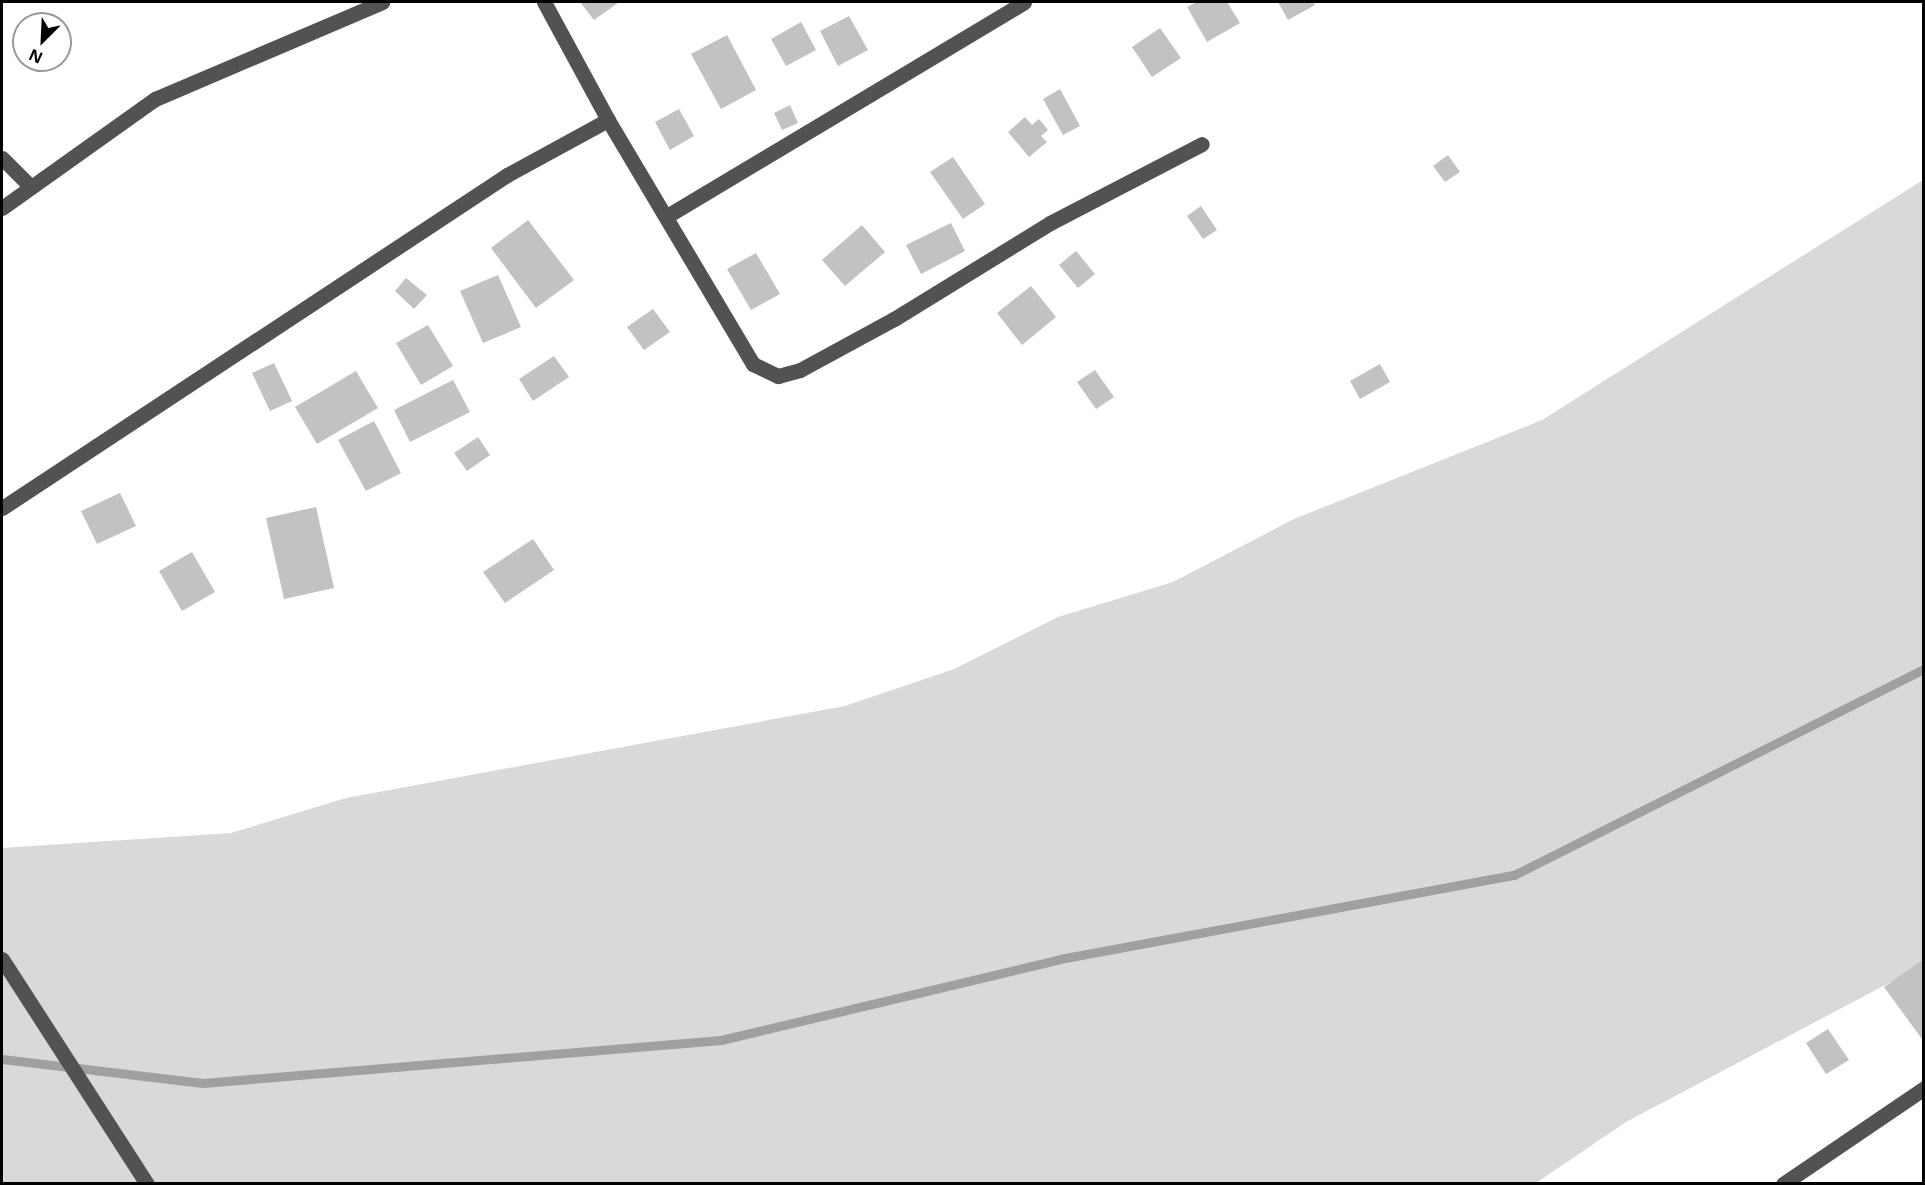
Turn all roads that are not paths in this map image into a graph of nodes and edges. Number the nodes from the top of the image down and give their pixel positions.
1 (382, 2) edge
2 (544, 2) edge
3 (1024, 2) edge
4 (608, 120) junction
5 (1202, 144) dead end
6 (2, 158) edge
7 (31, 187) junction
8 (2, 207) edge
9 (667, 216) junction
10 (2, 508) edge
11 (2, 959) edge
12 (1923, 1088) edge
13 (147, 1184) edge
14 (1783, 1184) edge

1 - 7 street
2 - 4 street
3 - 9 street
4 - 9 street
4 - 10 street
5 - 9 street
6 - 7 street
7 - 8 street
11 - 13 street
12 - 14 street

